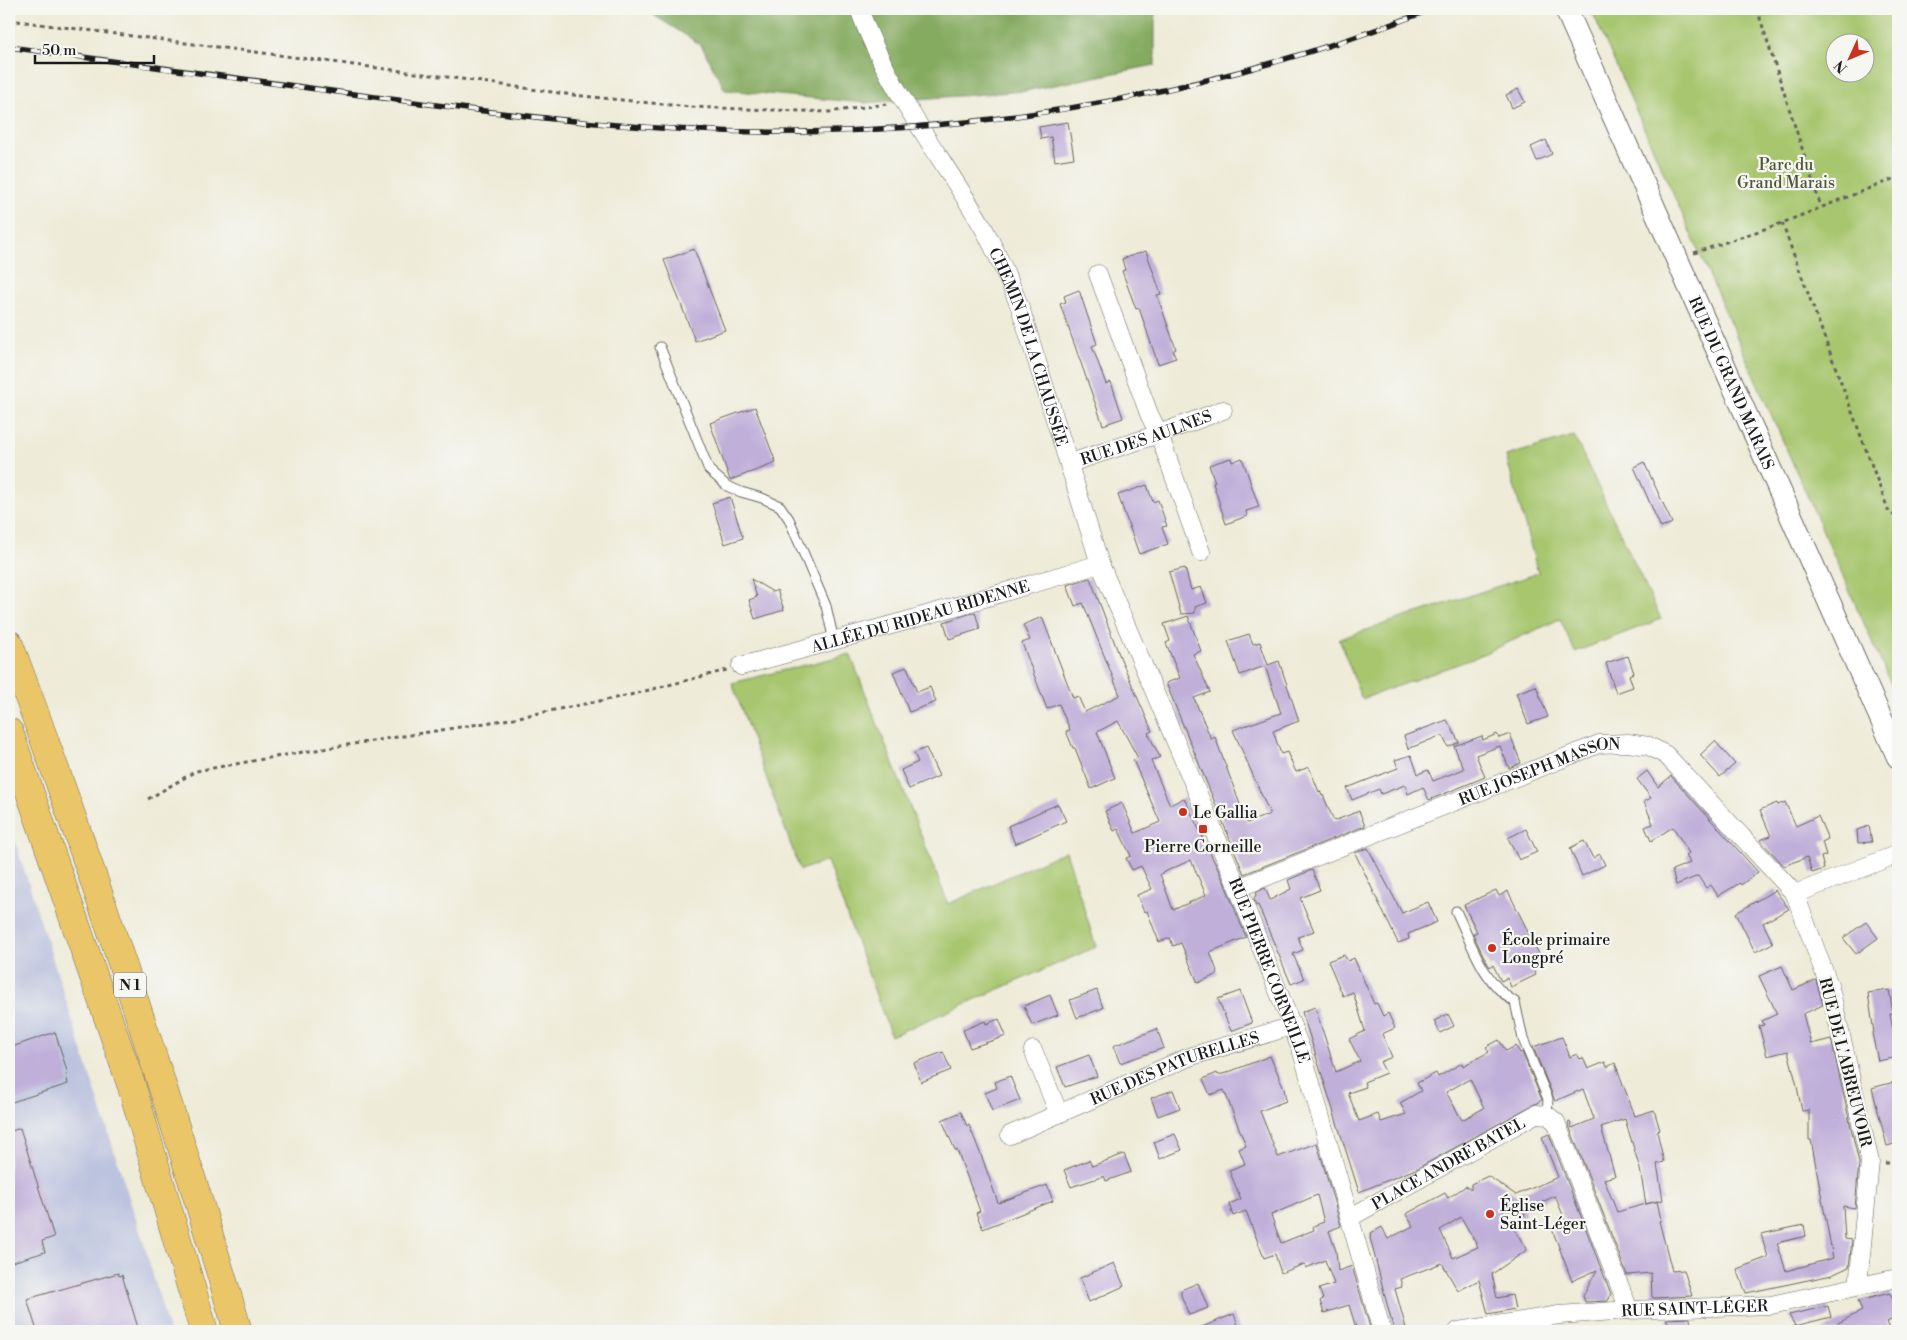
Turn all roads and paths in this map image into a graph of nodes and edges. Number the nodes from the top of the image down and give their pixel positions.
1 (859, 9) edge
2 (1566, 9) edge
3 (1758, 9) edge
4 (9, 20) edge
5 (904, 101) junction
6 (1898, 177) edge
7 (1821, 207) junction
8 (1782, 223) junction
9 (1677, 259) junction
10 (1098, 274) dead end
11 (660, 347) dead end
12 (1223, 410) dead end
13 (1159, 434) junction
14 (1070, 465) junction
15 (1898, 518) edge
16 (1201, 552) dead end
17 (1100, 564) junction
18 (834, 641) junction
19 (9, 644) edge
20 (741, 666) joint
21 (9, 732) edge
22 (1898, 757) edge
23 (148, 799) dead end
24 (1898, 854) edge
25 (1238, 888) junction
26 (1795, 894) junction
27 (1456, 911) dead end
28 (1292, 1026) junction
29 (1033, 1050) dead end
30 (1059, 1114) junction
31 (1547, 1115) junction
32 (1010, 1135) dead end
33 (1351, 1217) junction
34 (1898, 1278) edge
35 (1858, 1286) junction
36 (1629, 1310) junction
37 (204, 1331) edge
38 (238, 1331) edge
39 (1382, 1331) edge
40 (1458, 1331) edge

1 - 5 street, CHEMIN DE LA CHAUSSÉE
2 - 9 street, RUE DU GRAND MARAIS
3 - 7 path
4 - 5 path
5 - 14 street, CHEMIN DE LA CHAUSSÉE
6 - 7 path
7 - 8 path
8 - 9 path
8 - 15 path
9 - 22 street, RUE DU GRAND MARAIS
10 - 13 street
11 - 18 lane
12 - 13 street, RUE DES AULNES
13 - 14 street, RUE DES AULNES
13 - 16 street
14 - 17 street, CHEMIN DE LA CHAUSSÉE
17 - 18 street, ALLÉE DU RIDEAU RIDENNE
17 - 25 street, RUE PIERRE CORNEILLE
18 - 20 street, ALLÉE DU RIDEAU RIDENNE
19 - 38 highway, N 1
20 - 23 path
21 - 37 highway, N 1
24 - 26 street
25 - 26 street, RUE JOSEPH MASSON
25 - 28 street, RUE PIERRE CORNEILLE
26 - 35 street, RUE DE L'ABREUVOIR
27 - 31 lane
28 - 30 street, RUE DES PATURELLES
28 - 33 street, RUE PIERRE CORNEILLE
29 - 30 street
30 - 32 street, RUE DES PATURELLES
31 - 33 street, PLACE ANDRÉ BATEL
31 - 36 street
33 - 39 street, RUE PIERRE CORNEILLE
34 - 35 street, RUE SAINT-LÉGER
35 - 36 street, RUE SAINT-LÉGER
36 - 40 street, RUE SAINT-LÉGER

